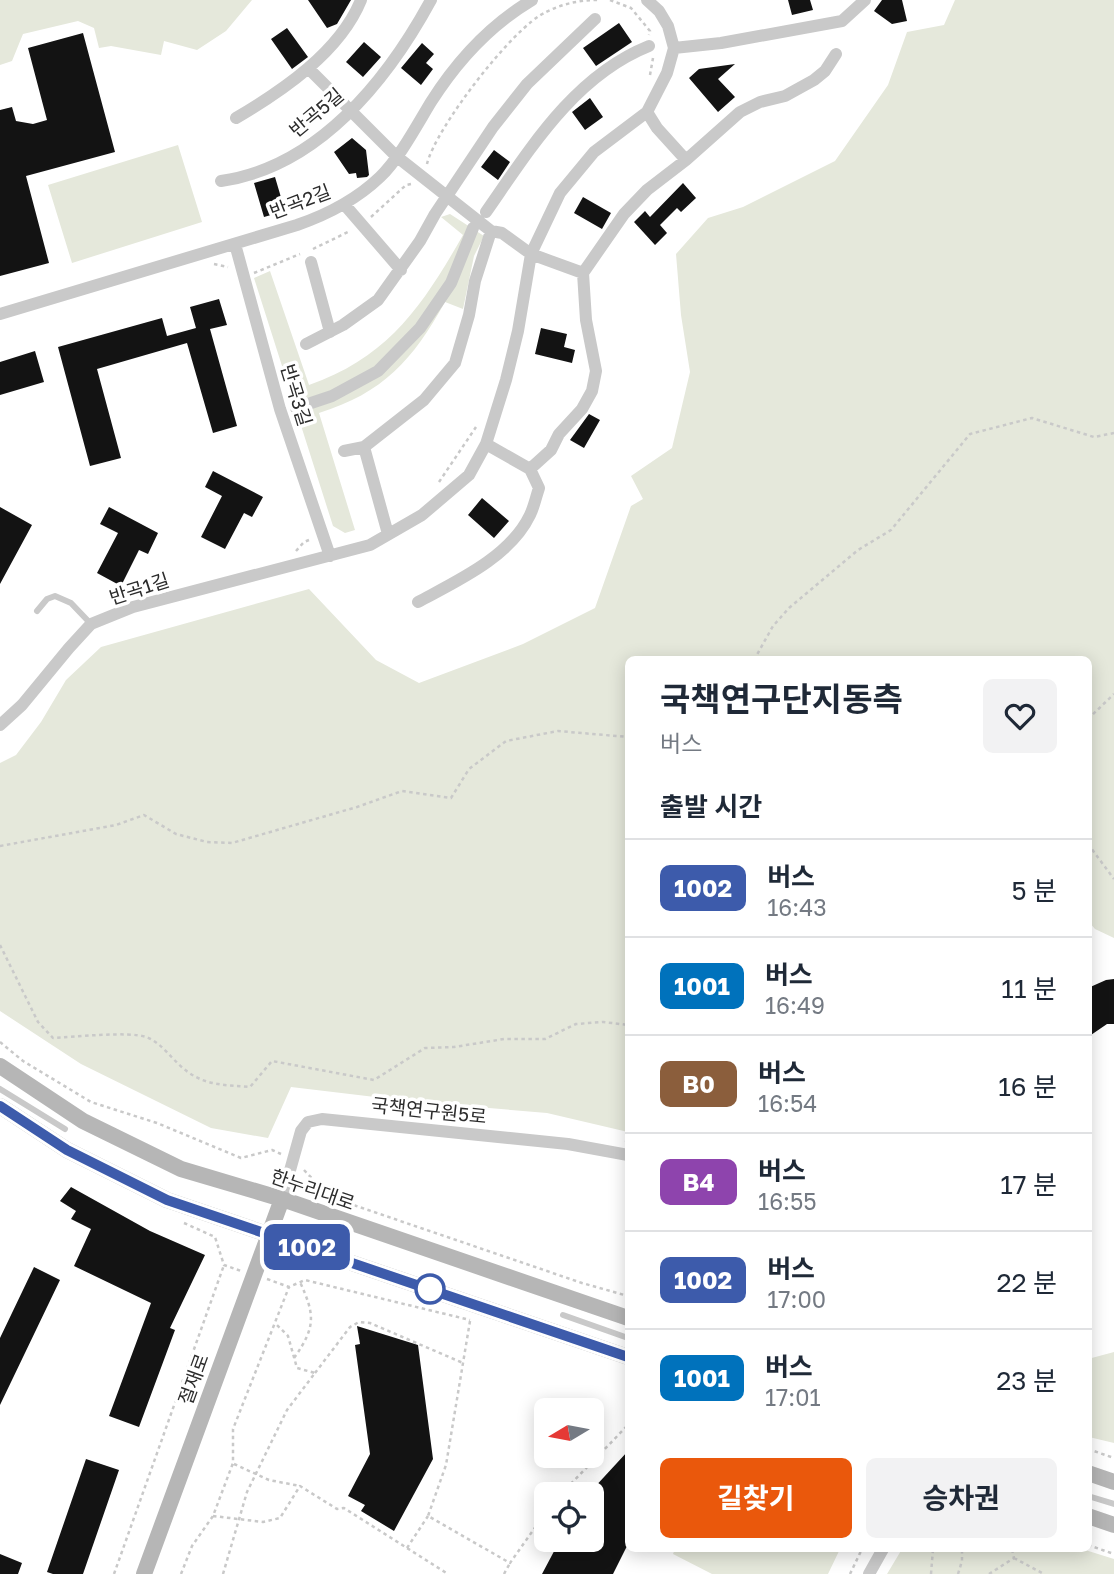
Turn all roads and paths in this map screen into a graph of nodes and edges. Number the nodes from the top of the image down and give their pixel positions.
1 (361, 0) edge
2 (431, 0) edge
3 (532, 0) edge
4 (598, 0) edge
5 (610, 0) edge
6 (647, 0) edge
7 (865, 0) edge
8 (595, 19) dead end
9 (649, 46) joint
10 (674, 48) junction
11 (836, 54) dead end
12 (309, 69) junction
13 (352, 110) junction
14 (648, 112) junction
15 (236, 118) dead end
16 (396, 156) junction
17 (686, 160) junction
18 (422, 175) junction
19 (221, 181) dead end
20 (448, 197) junction
21 (344, 204) junction
22 (486, 212) dead end
23 (360, 224) junction
24 (473, 228) dead end
25 (491, 231) junction
26 (235, 244) junction
27 (531, 254) junction
28 (308, 255) junction
29 (213, 264) dead end
30 (401, 270) junction
31 (583, 273) junction
32 (244, 277) junction
33 (0, 314) edge
34 (330, 332) junction
35 (306, 344) dead end
36 (296, 408) dead end
37 (1114, 433) edge
38 (486, 444) junction
39 (364, 447) junction
40 (344, 451) dead end
41 (530, 470) junction
42 (387, 534) junction
43 (330, 556) junction
44 (418, 602) dead end
45 (37, 611) dead end
46 (91, 624) junction
47 (756, 656) edge
48 (1114, 694) edge
49 (1092, 715) edge
50 (0, 725) edge
51 (625, 737) edge
52 (0, 846) edge
53 (1092, 849) edge
54 (1114, 879) edge
55 (0, 945) edge
56 (625, 1025) edge
57 (0, 1042) edge
58 (0, 1066) edge
59 (0, 1089) edge
60 (0, 1106) edge
61 (65, 1129) dead end
62 (625, 1154) edge
63 (293, 1160) junction
64 (282, 1199) junction
65 (178, 1220) dead end
66 (269, 1234) junction
67 (224, 1265) junction
68 (254, 1275) junction
69 (300, 1282) junction
70 (289, 1287) junction
71 (625, 1295) edge
72 (563, 1315) dead end
73 (625, 1317) edge
74 (275, 1323) junction
75 (625, 1337) edge
76 (625, 1356) edge
77 (294, 1358) junction
78 (463, 1363) junction
79 (315, 1373) junction
80 (625, 1428) edge
81 (1092, 1450) edge
82 (1114, 1458) edge
83 (233, 1463) junction
84 (256, 1474) junction
85 (1092, 1475) edge
86 (573, 1482) edge
87 (1114, 1482) edge
88 (300, 1486) junction
89 (1092, 1497) edge
90 (1114, 1504) edge
91 (213, 1516) junction
92 (428, 1516) junction
93 (1092, 1517) edge
94 (238, 1518) junction
95 (1114, 1525) edge
96 (534, 1529) edge
97 (1092, 1546) edge
98 (407, 1548) junction
99 (861, 1552) edge
100 (881, 1552) edge
101 (933, 1552) edge
102 (962, 1552) edge
103 (1013, 1552) edge
104 (1114, 1554) edge
105 (1014, 1558) junction
106 (510, 1563) junction
107 (114, 1574) edge
108 (144, 1574) edge
109 (181, 1574) edge
110 (223, 1574) edge
111 (448, 1574) edge
112 (504, 1574) edge
113 (850, 1574) edge
114 (870, 1574) edge
115 (931, 1574) edge
116 (958, 1574) edge
117 (989, 1574) edge
118 (1044, 1574) edge

1 - 12 street
2 - 13 street, 반곡5길
3 - 16 street, 반곡2길
4 - 18 path
5 - 9 path
6 - 10 street
7 - 10 street
8 - 20 street
9 - 22 street
10 - 14 street
11 - 17 street
12 - 13 street
12 - 15 street
13 - 16 street
13 - 19 street, 반곡5길
14 - 17 street
14 - 27 street, 반곡1길
16 - 18 street
16 - 21 street, 반곡2길
17 - 31 street
18 - 20 street
18 - 23 path
20 - 25 street
20 - 30 street
21 - 23 street
21 - 26 street, 반곡2길
23 - 28 path
23 - 30 street
24 - 36 street
25 - 27 street
25 - 39 street
26 - 32 street, 반곡3길
26 - 33 street, 반곡2길
27 - 31 street
27 - 38 street, 반곡1길
28 - 32 path
28 - 34 street
29 - 32 path
30 - 34 street
31 - 41 street
32 - 43 street, 반곡3길
34 - 35 street
37 - 47 path
38 - 41 street
38 - 42 street, 반곡1길
39 - 40 street
39 - 42 street
41 - 44 street
42 - 43 street, 반곡1길
43 - 46 street, 반곡1길
45 - 46 lane
46 - 50 street, 반곡1길
48 - 49 path
51 - 52 path
53 - 54 path
55 - 56 path
57 - 63 path
58 - 64 street, 한누리대로
59 - 61 lane
60 - 66 street
62 - 63 street, 국책연구원5로
63 - 64 street, 국책연구원5로
63 - 71 path
64 - 66 street, 절재로
64 - 73 street, 한누리대로
65 - 67 path
66 - 68 street, 절재로
66 - 76 street
67 - 68 path
67 - 107 path
68 - 70 path
68 - 108 street, 절재로
69 - 70 path
69 - 77 path
69 - 78 path
70 - 74 path
72 - 75 lane
74 - 77 path
74 - 83 path
77 - 79 path
78 - 79 path
78 - 92 path
79 - 84 path
80 - 86 path
81 - 82 path
83 - 84 path
83 - 91 path
84 - 88 path
84 - 94 path
85 - 87 street
88 - 94 path
88 - 98 path
89 - 90 lane
91 - 94 path
91 - 109 path
92 - 98 path
92 - 106 path
93 - 95 street
94 - 110 path
96 - 106 path
97 - 104 path
98 - 111 path
99 - 113 path
100 - 114 street
101 - 115 path
102 - 116 path
103 - 105 path
105 - 117 path
105 - 118 path
106 - 112 path

